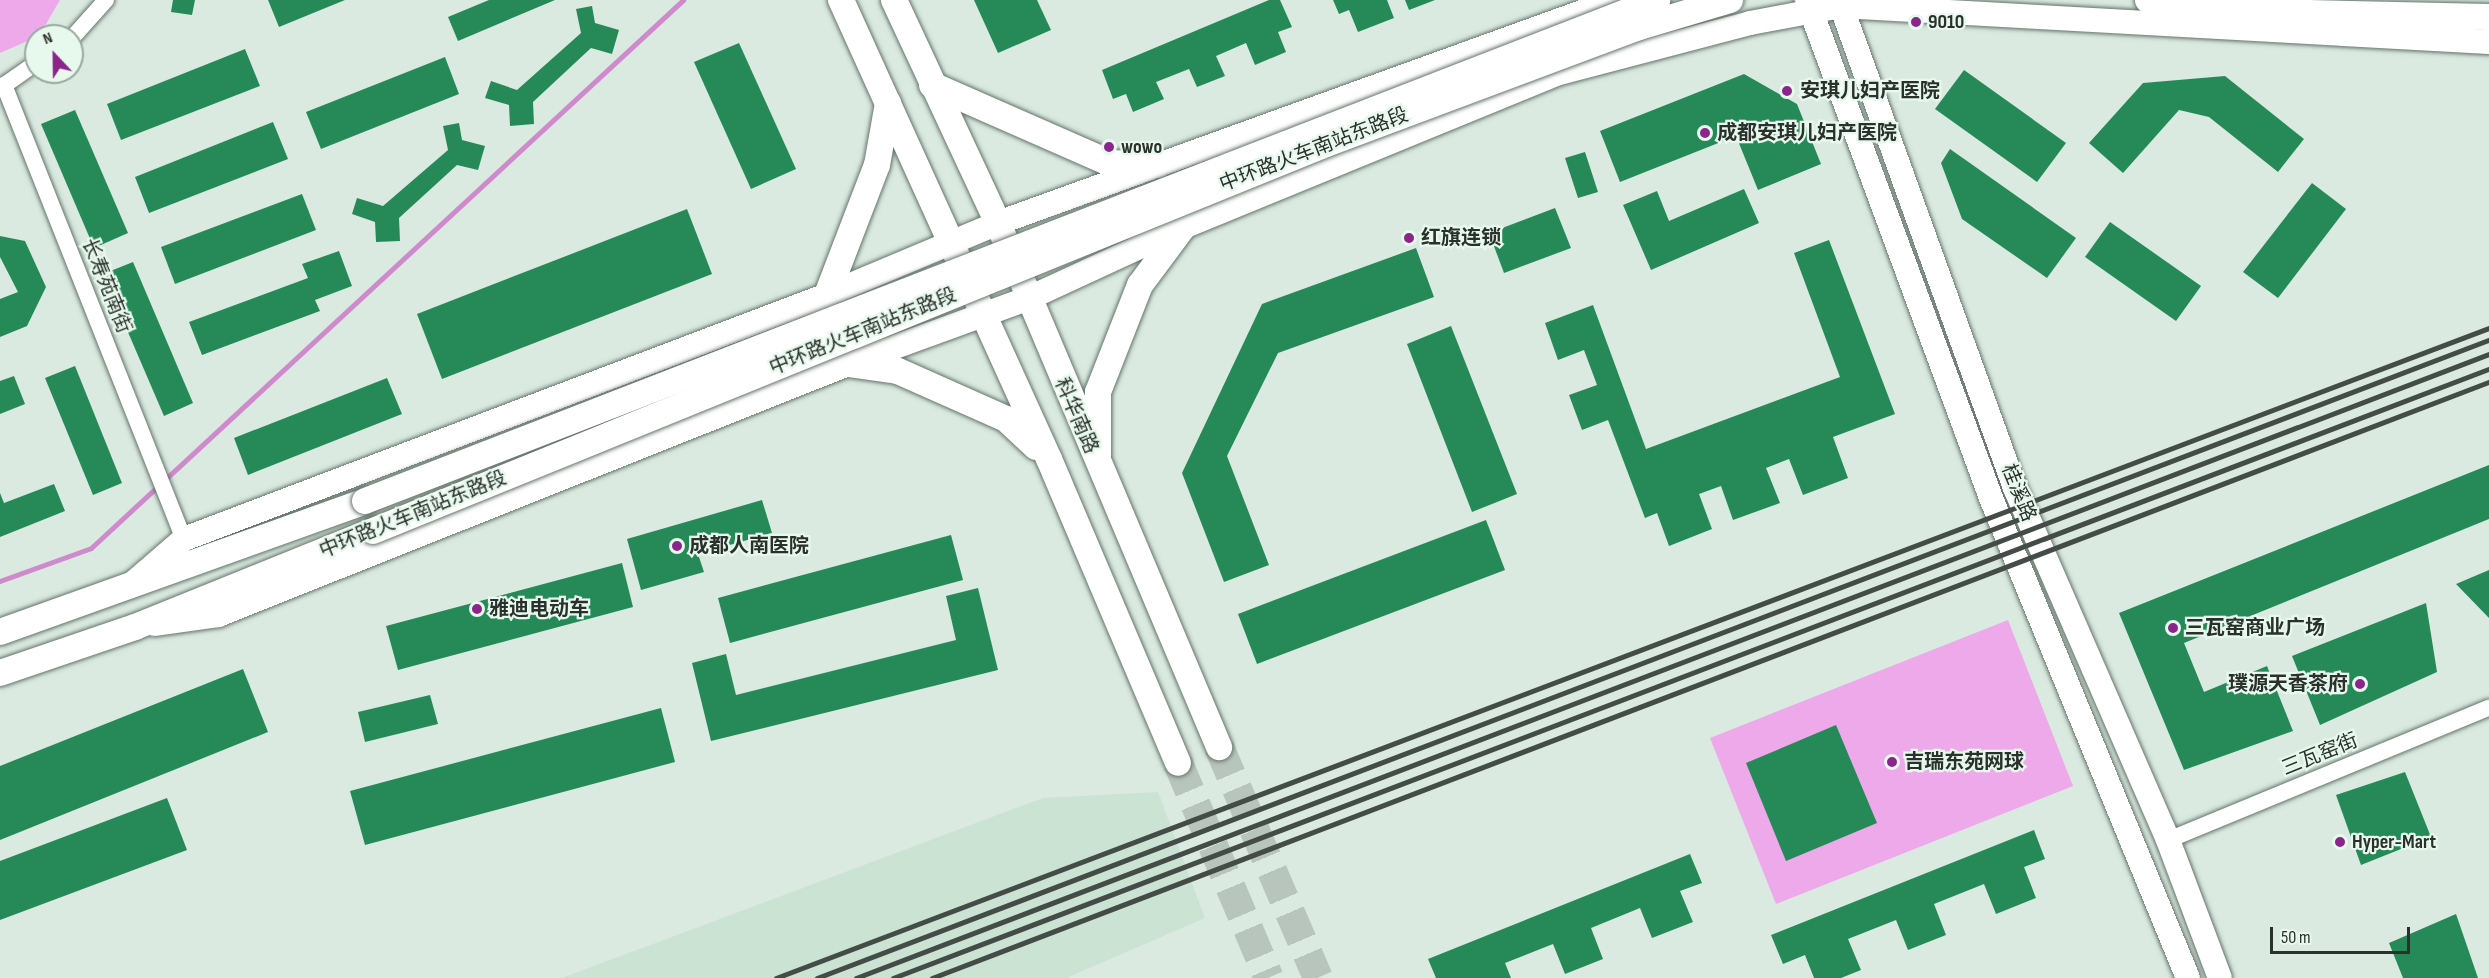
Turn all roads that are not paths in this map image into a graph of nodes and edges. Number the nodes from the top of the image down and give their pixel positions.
1 (106, 0) edge
2 (842, 0) edge
3 (894, 0) edge
4 (1615, 0) edge
5 (1658, 0) edge
6 (1730, 0) edge
7 (2148, 0) edge
8 (1840, 3) edge
9 (1809, 5) edge
10 (2489, 17) edge
11 (84, 25) edge
12 (2489, 42) edge
13 (24, 71) edge
14 (2, 85) edge
15 (932, 85) junction
16 (888, 103) junction
17 (1158, 165) junction
18 (998, 223) junction
19 (1183, 227) junction
20 (950, 244) junction
21 (827, 295) junction
22 (1029, 298) junction
23 (981, 316) junction
24 (848, 364) junction
25 (1049, 459) junction
26 (1097, 466) junction
27 (184, 539) junction
28 (125, 591) junction
29 (135, 627) junction
30 (0, 632) edge
31 (0, 673) edge
32 (2489, 708) edge
33 (1219, 747) tunnel mouth
34 (1178, 764) tunnel mouth
35 (2168, 840) junction
36 (2188, 978) edge
37 (2220, 978) edge

1 - 11 street
2 - 16 main road
3 - 15 main road, 科华南路
4 - 17 main road
5 - 28 main road, 中环路火车南站东路段, bridge
6 - 29 main road, 中环路火车南站东路段, bridge
7 - 10 main road
8 - 9 main road
8 - 12 main road
8 - 35 main road, 桂溪路
9 - 19 main road
9 - 36 main road, 桂溪路
13 - 14 street, 长寿苑南街
14 - 27 street, 长寿苑南街
15 - 17 main road
15 - 18 main road, 科华南路
16 - 20 main road
16 - 21 main road
17 - 18 main road
18 - 20 main road
18 - 22 main road, 科华南路
19 - 22 main road
19 - 26 main road
20 - 21 main road
20 - 23 main road
21 - 27 main road
22 - 23 main road
22 - 26 main road, 科华南路
23 - 24 main road
23 - 25 main road
24 - 25 main road
24 - 29 main road
25 - 34 main road
26 - 33 main road, 科华南路
27 - 28 main road
28 - 30 main road, 中环路火车南站东路段
29 - 31 main road, 中环路火车南站东路段
32 - 35 street, 三瓦窑街
35 - 37 main road, 桂溪路

